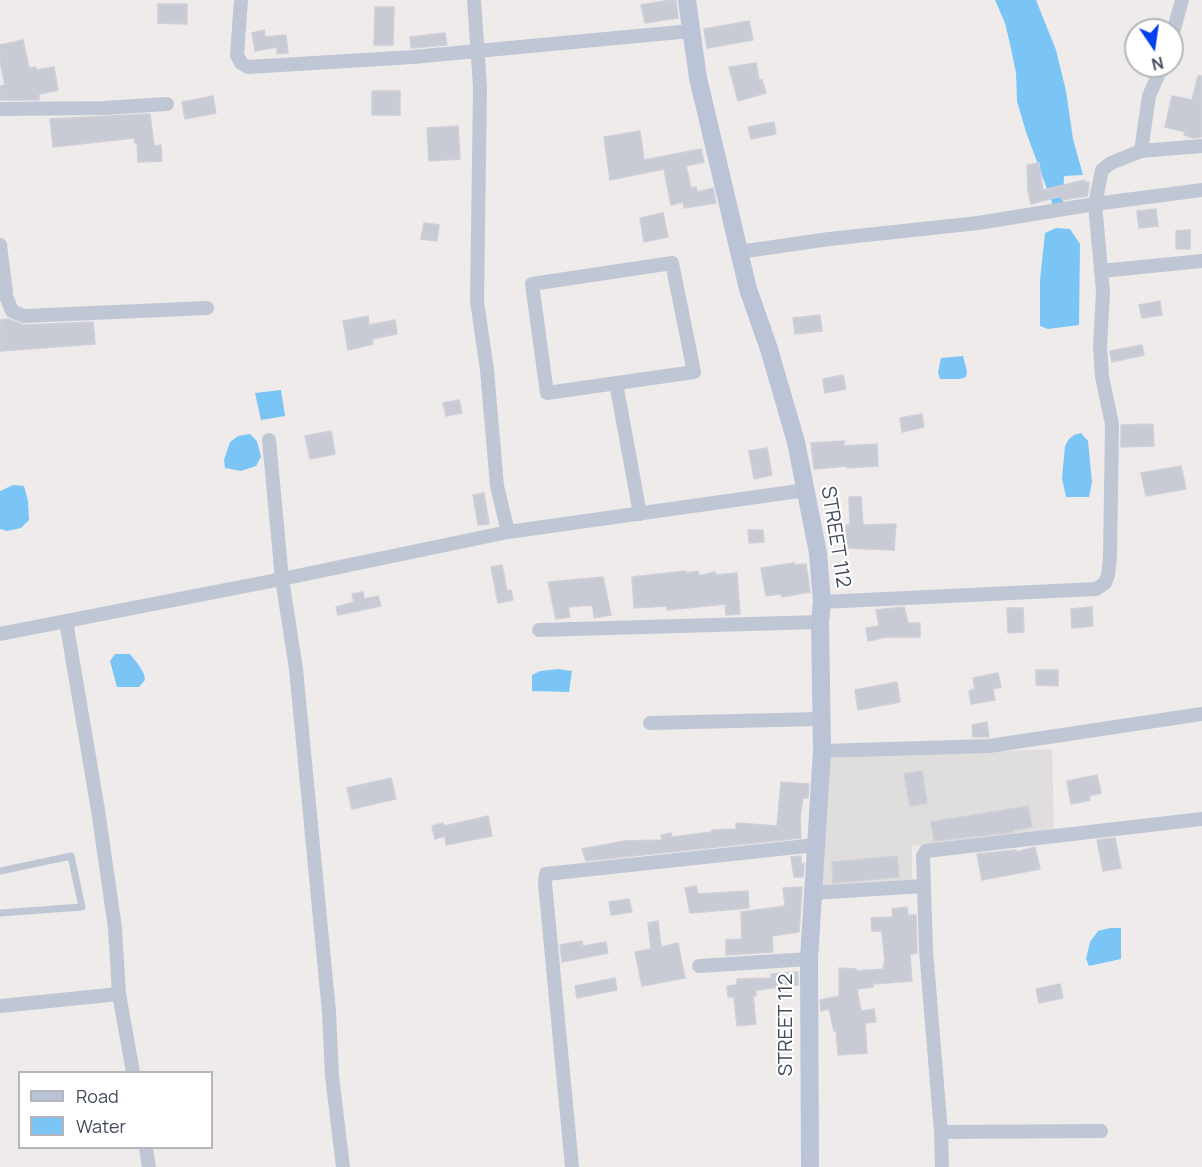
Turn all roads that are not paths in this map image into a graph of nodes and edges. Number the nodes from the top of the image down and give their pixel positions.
1 (241, 0) edge
2 (474, 0) edge
3 (687, 0) edge
4 (1182, 0) edge
5 (1177, 18) edge
6 (691, 31) junction
7 (477, 50) junction
8 (1157, 78) edge
9 (167, 104) dead end
10 (0, 109) edge
11 (1202, 146) edge
12 (1141, 151) junction
13 (1202, 190) edge
14 (1095, 204) junction
15 (0, 245) edge
16 (740, 252) junction
17 (1202, 261) edge
18 (1101, 271) junction
19 (3, 288) edge
20 (207, 308) dead end
21 (616, 383) junction
22 (269, 440) dead end
23 (806, 490) junction
24 (640, 514) junction
25 (508, 532) junction
26 (282, 579) junction
27 (822, 602) junction
28 (66, 621) junction
29 (820, 622) junction
30 (539, 630) dead end
31 (0, 634) edge
32 (1202, 714) edge
33 (820, 719) junction
34 (650, 723) dead end
35 (822, 751) junction
36 (1202, 824) edge
37 (816, 845) junction
38 (0, 871) edge
39 (923, 886) junction
40 (813, 892) junction
41 (0, 912) edge
42 (809, 959) junction
43 (699, 966) dead end
44 (119, 994) junction
45 (0, 1006) edge
46 (133, 1071) edge
47 (1101, 1131) dead end
48 (941, 1132) junction
49 (146, 1149) edge
50 (149, 1167) edge
51 (343, 1167) edge
52 (572, 1167) edge
53 (810, 1167) edge
54 (942, 1167) edge

1 - 7 street
2 - 7 street
3 - 6 street, STREET 112
4 - 5 street
6 - 7 street
6 - 16 street, STREET 112
7 - 25 street
8 - 12 street
9 - 10 street
11 - 12 street
12 - 14 street
13 - 14 street
14 - 16 street
14 - 18 street
15 - 19 street
16 - 23 street, STREET 112
17 - 18 street
18 - 27 street
19 - 20 street
21 - 21 street
21 - 24 street
22 - 26 street
23 - 24 street
23 - 27 street, STREET 112
24 - 25 street
25 - 26 street
26 - 28 street
26 - 51 street
27 - 29 street, STREET 112
28 - 31 street
28 - 44 street
29 - 30 street
29 - 33 street, STREET 112
32 - 35 street
33 - 34 street
33 - 35 street, STREET 112
35 - 37 street, STREET 112
36 - 39 street
37 - 40 street, STREET 112
37 - 52 street
38 - 41 lane
39 - 40 street
39 - 48 street
40 - 42 street, STREET 112
42 - 43 street
42 - 53 street, STREET 112
44 - 45 street
44 - 46 street
47 - 48 street
48 - 54 street
49 - 50 street

